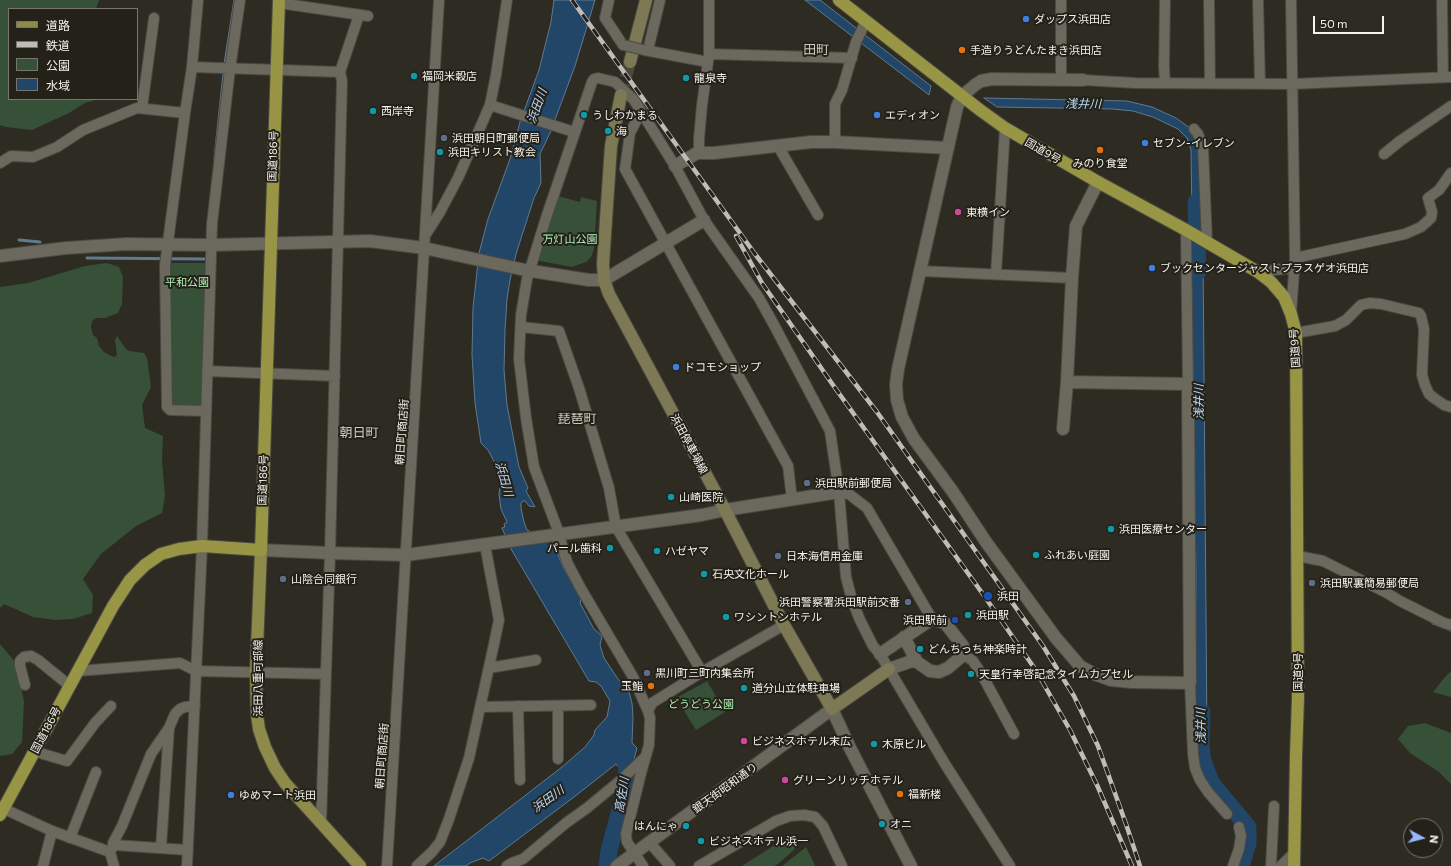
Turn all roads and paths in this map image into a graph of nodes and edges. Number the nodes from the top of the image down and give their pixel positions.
1 (198, 0) edge
2 (240, 0) edge
3 (439, 0) edge
4 (507, 0) edge
5 (609, 0) edge
6 (646, 0) edge
7 (660, 0) edge
8 (709, 0) edge
9 (839, 0) edge
10 (1061, 0) edge
11 (1165, 0) edge
12 (1209, 0) edge
13 (1258, 0) edge
14 (1291, 0) edge
15 (1442, 0) edge
16 (279, 2) edge
17 (154, 18) dead end
18 (864, 26) junction
19 (646, 50) junction
20 (709, 58) junction
21 (852, 58) junction
22 (630, 62) tunnel mouth
23 (192, 67) junction
24 (230, 68) junction
25 (277, 70) junction
26 (340, 72) junction
27 (1447, 77) edge
28 (1061, 80) junction
29 (1083, 80) joint
30 (1165, 83) junction
31 (1210, 83) junction
32 (1260, 84) junction
33 (1292, 84) junction
34 (621, 95) tunnel mouth
35 (962, 96) junction
36 (490, 104) junction
37 (1451, 106) edge
38 (142, 108) junction
39 (641, 112) junction
40 (185, 113) junction
41 (1005, 128) junction
42 (1194, 129) dead end
43 (573, 132) junction
44 (835, 142) junction
45 (778, 146) junction
46 (948, 148) junction
47 (699, 153) junction
48 (1384, 154) dead end
49 (0, 163) edge
50 (675, 166) junction
51 (1451, 173) edge
52 (1098, 182) junction
53 (1447, 188) edge
54 (818, 215) dead end
55 (704, 220) junction
56 (1189, 231) junction
57 (425, 235) junction
58 (339, 241) junction
59 (1205, 241) junction
60 (270, 243) junction
61 (666, 243) junction
62 (167, 245) junction
63 (212, 245) junction
64 (424, 248) junction
65 (0, 256) edge
66 (1295, 263) junction
67 (528, 270) junction
68 (921, 270) junction
69 (996, 274) junction
70 (1263, 276) junction
71 (1072, 278) junction
72 (604, 280) junction
73 (1291, 314) junction
74 (521, 327) junction
75 (1296, 333) junction
76 (208, 371) junction
77 (266, 374) junction
78 (335, 376) junction
79 (1067, 382) junction
80 (1188, 384) junction
81 (1451, 407) edge
82 (206, 411) junction
83 (1063, 429) dead end
84 (839, 492) junction
85 (792, 499) junction
86 (725, 510) junction
87 (616, 527) junction
88 (557, 535) junction
89 (486, 544) junction
90 (202, 546) junction
91 (261, 550) junction
92 (330, 553) junction
93 (406, 555) junction
94 (1298, 556) junction
95 (932, 618) junction
96 (784, 625) junction
97 (1451, 625) edge
98 (904, 637) junction
99 (880, 654) junction
100 (963, 654) junction
101 (536, 660) dead end
102 (917, 662) junction
103 (489, 668) junction
104 (889, 669) junction
105 (78, 671) junction
106 (196, 671) junction
107 (256, 672) junction
108 (702, 672) junction
109 (326, 674) junction
110 (1190, 683) junction
111 (24, 685) dead end
112 (70, 686) junction
113 (590, 705) dead end
114 (111, 706) dead end
115 (195, 706) junction
116 (518, 706) junction
117 (558, 706) junction
118 (480, 707) junction
119 (832, 710) junction
120 (648, 711) junction
121 (169, 728) junction
122 (1014, 734) dead end
123 (35, 750) junction
124 (645, 756) junction
125 (558, 759) dead end
126 (96, 772) dead end
127 (520, 780) dead end
128 (1274, 806) dead end
129 (1, 810) edge
130 (1227, 814) dead end
131 (321, 823) junction
132 (1238, 827) dead end
133 (52, 831) junction
134 (70, 838) junction
135 (650, 842) junction
136 (162, 848) junction
137 (112, 849) junction
138 (188, 850) junction
139 (1294, 853) junction
140 (634, 855) junction
141 (43, 866) edge
142 (114, 866) edge
143 (187, 866) edge
144 (360, 866) edge
145 (387, 866) edge
146 (417, 866) edge
147 (506, 866) edge
148 (617, 866) edge
149 (643, 866) edge
150 (670, 866) edge
151 (699, 866) edge
152 (842, 866) edge
153 (911, 866) edge
154 (1010, 866) edge
155 (1234, 866) edge
156 (1271, 866) edge
157 (1281, 866) edge
158 (1294, 866) edge

1 - 23 street
2 - 24 street
3 - 57 street, 朝日町商店街
4 - 36 street
5 - 19 street, bridge
6 - 22 main road
7 - 19 street
8 - 20 street
9 - 18 highway, 国道9号
10 - 28 street
11 - 30 street
12 - 31 street
13 - 32 street
14 - 33 street
15 - 27 street
16 - 25 highway, 国道186号
16 - 26 street
17 - 38 street
18 - 21 street
18 - 35 highway, 国道9号
19 - 20 street
20 - 21 street
20 - 47 street
21 - 44 street
23 - 24 street
23 - 40 street
24 - 25 street
24 - 63 street
25 - 26 street
25 - 60 highway, 国道186号
26 - 58 street
27 - 33 street
28 - 29 street
28 - 35 street
29 - 30 street
30 - 31 street
31 - 32 street
32 - 33 street
33 - 66 street
34 - 72 main road, 浜田停車場線
35 - 41 highway, 国道9号
35 - 46 street
36 - 43 street
36 - 57 street
37 - 48 street
38 - 40 street
38 - 49 street
39 - 43 street
39 - 50 street
39 - 61 street
40 - 62 street
41 - 52 highway, 国道9号
41 - 69 street
42 - 59 street
43 - 67 street
44 - 45 street
44 - 46 street
45 - 47 street
45 - 54 street
46 - 68 street
47 - 50 street
50 - 55 street
51 - 53 street
52 - 56 highway, 国道9号
52 - 71 street
53 - 66 street
55 - 61 street
55 - 84 street
56 - 59 highway, 国道9号
56 - 80 street
57 - 64 street, 朝日町商店街
58 - 60 street
58 - 64 street
58 - 78 street
59 - 70 highway, 国道9号
60 - 63 street
60 - 77 highway, 国道186号
61 - 72 street
61 - 85 street
62 - 63 street
62 - 65 street
62 - 82 street
63 - 76 street
64 - 67 street
64 - 93 street, 朝日町商店街
66 - 70 street
66 - 73 street
67 - 72 street
67 - 74 street
68 - 69 street
68 - 110 street
69 - 71 street
70 - 73 highway, 国道9号
71 - 79 street
72 - 86 main road, 浜田停車場線
73 - 75 highway, 国道9号
74 - 87 street
74 - 88 street
75 - 81 street
75 - 94 highway, 国道9号
76 - 77 street
76 - 82 street
77 - 78 street
77 - 91 highway, 国道186号
78 - 92 street
79 - 80 street
79 - 83 street
80 - 110 street
82 - 90 street
84 - 85 street
84 - 95 street
84 - 99 street
85 - 86 street
86 - 87 street
86 - 96 main road, 浜田停車場線
87 - 88 street
87 - 108 street
88 - 89 street
88 - 120 street
89 - 93 street
89 - 103 street
90 - 91 highway, 国道186号
90 - 105 highway, 国道186号
90 - 106 street
91 - 92 street
91 - 107 main road, 浜田八重可部線
92 - 93 street
92 - 109 street
93 - 145 street, 朝日町商店街
94 - 97 street
94 - 139 highway, 国道9号
95 - 98 street
95 - 100 street
96 - 108 street
96 - 119 main road, 浜田停車場線
98 - 99 street
98 - 102 street
99 - 104 street
100 - 102 street
100 - 122 street
101 - 103 street
102 - 104 street
103 - 118 street
104 - 119 main road
104 - 154 street
105 - 106 street
105 - 112 highway, 国道186号
106 - 107 street
106 - 115 street
107 - 109 street
107 - 131 main road, 浜田八重可部線
108 - 120 street
109 - 131 street
110 - 130 street
111 - 112 street
112 - 123 highway, 国道186号
113 - 117 street
114 - 123 street
115 - 121 street
115 - 138 street
116 - 117 street
116 - 118 street
116 - 127 street
117 - 125 street
118 - 146 street
119 - 135 street, 銀天街昭和通り
119 - 153 street
120 - 124 street
121 - 136 street
121 - 137 street
123 - 129 highway, 国道186号
124 - 140 street
124 - 147 street
126 - 134 street
128 - 156 street
129 - 133 street
131 - 144 main road, 浜田八重可部線
132 - 155 street
133 - 134 street
133 - 141 street
134 - 137 street
135 - 140 street, 銀天街昭和通り
135 - 150 street
136 - 137 street
136 - 138 street
137 - 142 street
138 - 143 street
139 - 157 street
139 - 158 highway, 国道9号
140 - 148 street, 銀天街昭和通り
140 - 149 street
151 - 152 street

